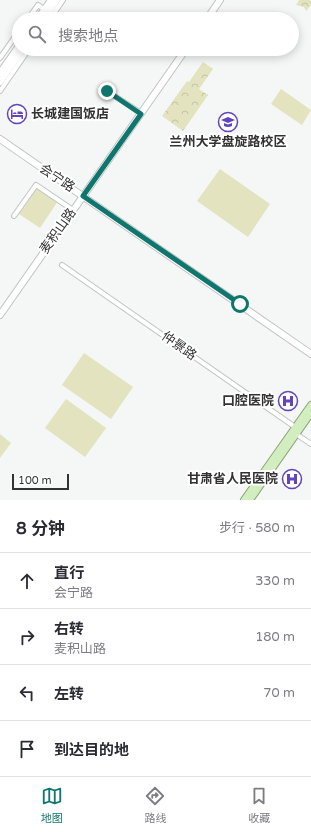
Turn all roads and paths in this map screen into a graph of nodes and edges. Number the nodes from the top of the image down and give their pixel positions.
1 (51, 0) edge
2 (57, 0) edge
3 (63, 0) edge
4 (220, 0) edge
5 (45, 10) joint
6 (33, 12) edge
7 (49, 12) edge
8 (55, 12) edge
9 (212, 12) edge
10 (12, 41) edge
11 (13, 56) edge
12 (18, 56) edge
13 (24, 56) edge
14 (181, 56) edge
15 (0, 58) edge
16 (1, 77) edge
17 (0, 91) edge
18 (107, 91) dead end
19 (141, 114) junction
20 (0, 139) edge
21 (83, 196) junction
22 (73, 210) junction
23 (14, 216) dead end
24 (62, 265) dead end
25 (0, 315) edge
26 (311, 354) edge
27 (311, 405) edge
28 (311, 413) edge
29 (296, 430) junction
30 (311, 444) edge
31 (244, 500) edge
32 (250, 500) edge

1 - 5 street
2 - 7 street
3 - 8 street
4 - 9 street
5 - 6 street
10 - 15 street
11 - 16 street
12 - 16 street
13 - 17 street
14 - 19 street, 麦积山路
18 - 19 street
19 - 21 street, 麦积山路
20 - 21 street, 会宁路
21 - 22 street, 麦积山路
21 - 26 street, 会宁路
22 - 23 street
22 - 25 street, 麦积山路
24 - 29 street, 仲景路
27 - 29 main road
28 - 29 main road
29 - 30 street, 仲景路
29 - 31 main road
29 - 32 main road

